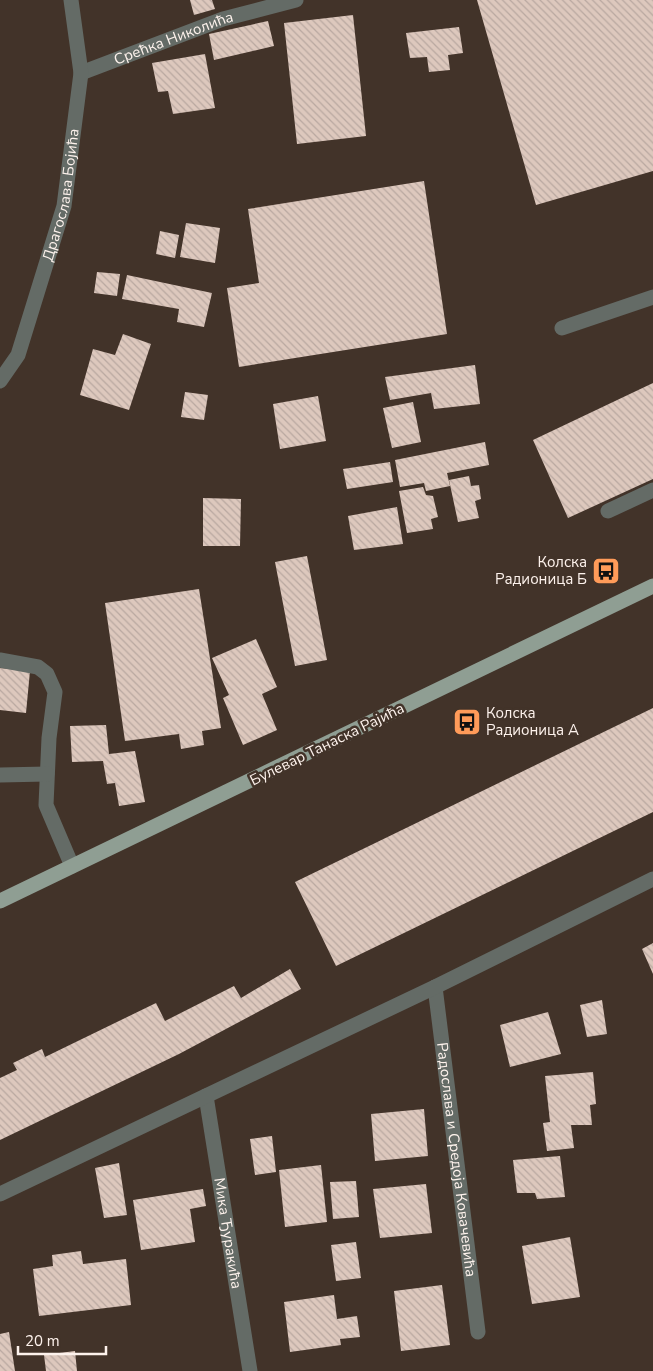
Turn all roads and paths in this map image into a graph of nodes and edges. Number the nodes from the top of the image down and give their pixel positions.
1 (71, 0) edge
2 (296, 0) edge
3 (81, 73) junction
4 (653, 297) edge
5 (562, 328) dead end
6 (0, 381) edge
7 (653, 490) edge
8 (608, 511) dead end
9 (653, 586) edge
10 (0, 660) edge
11 (0, 774) edge
12 (47, 774) junction
13 (72, 866) junction
14 (653, 879) edge
15 (0, 901) edge
16 (436, 987) junction
17 (206, 1096) junction
18 (0, 1194) edge
19 (478, 1332) dead end
20 (250, 1371) edge

1 - 3 street, Драгослава Бојића
2 - 3 street, Срећка Николића
3 - 6 street, Драгослава Бојића
4 - 5 street
7 - 8 street
9 - 13 main road, Булевар Танаска Рајића
10 - 12 street
11 - 12 street
12 - 13 street
13 - 15 main road, Булевар Танаска Рајића
14 - 16 street
16 - 17 street
16 - 19 street, Радослава и Средоја Ковачевића
17 - 18 street
17 - 20 street, Мика Ђуракића

